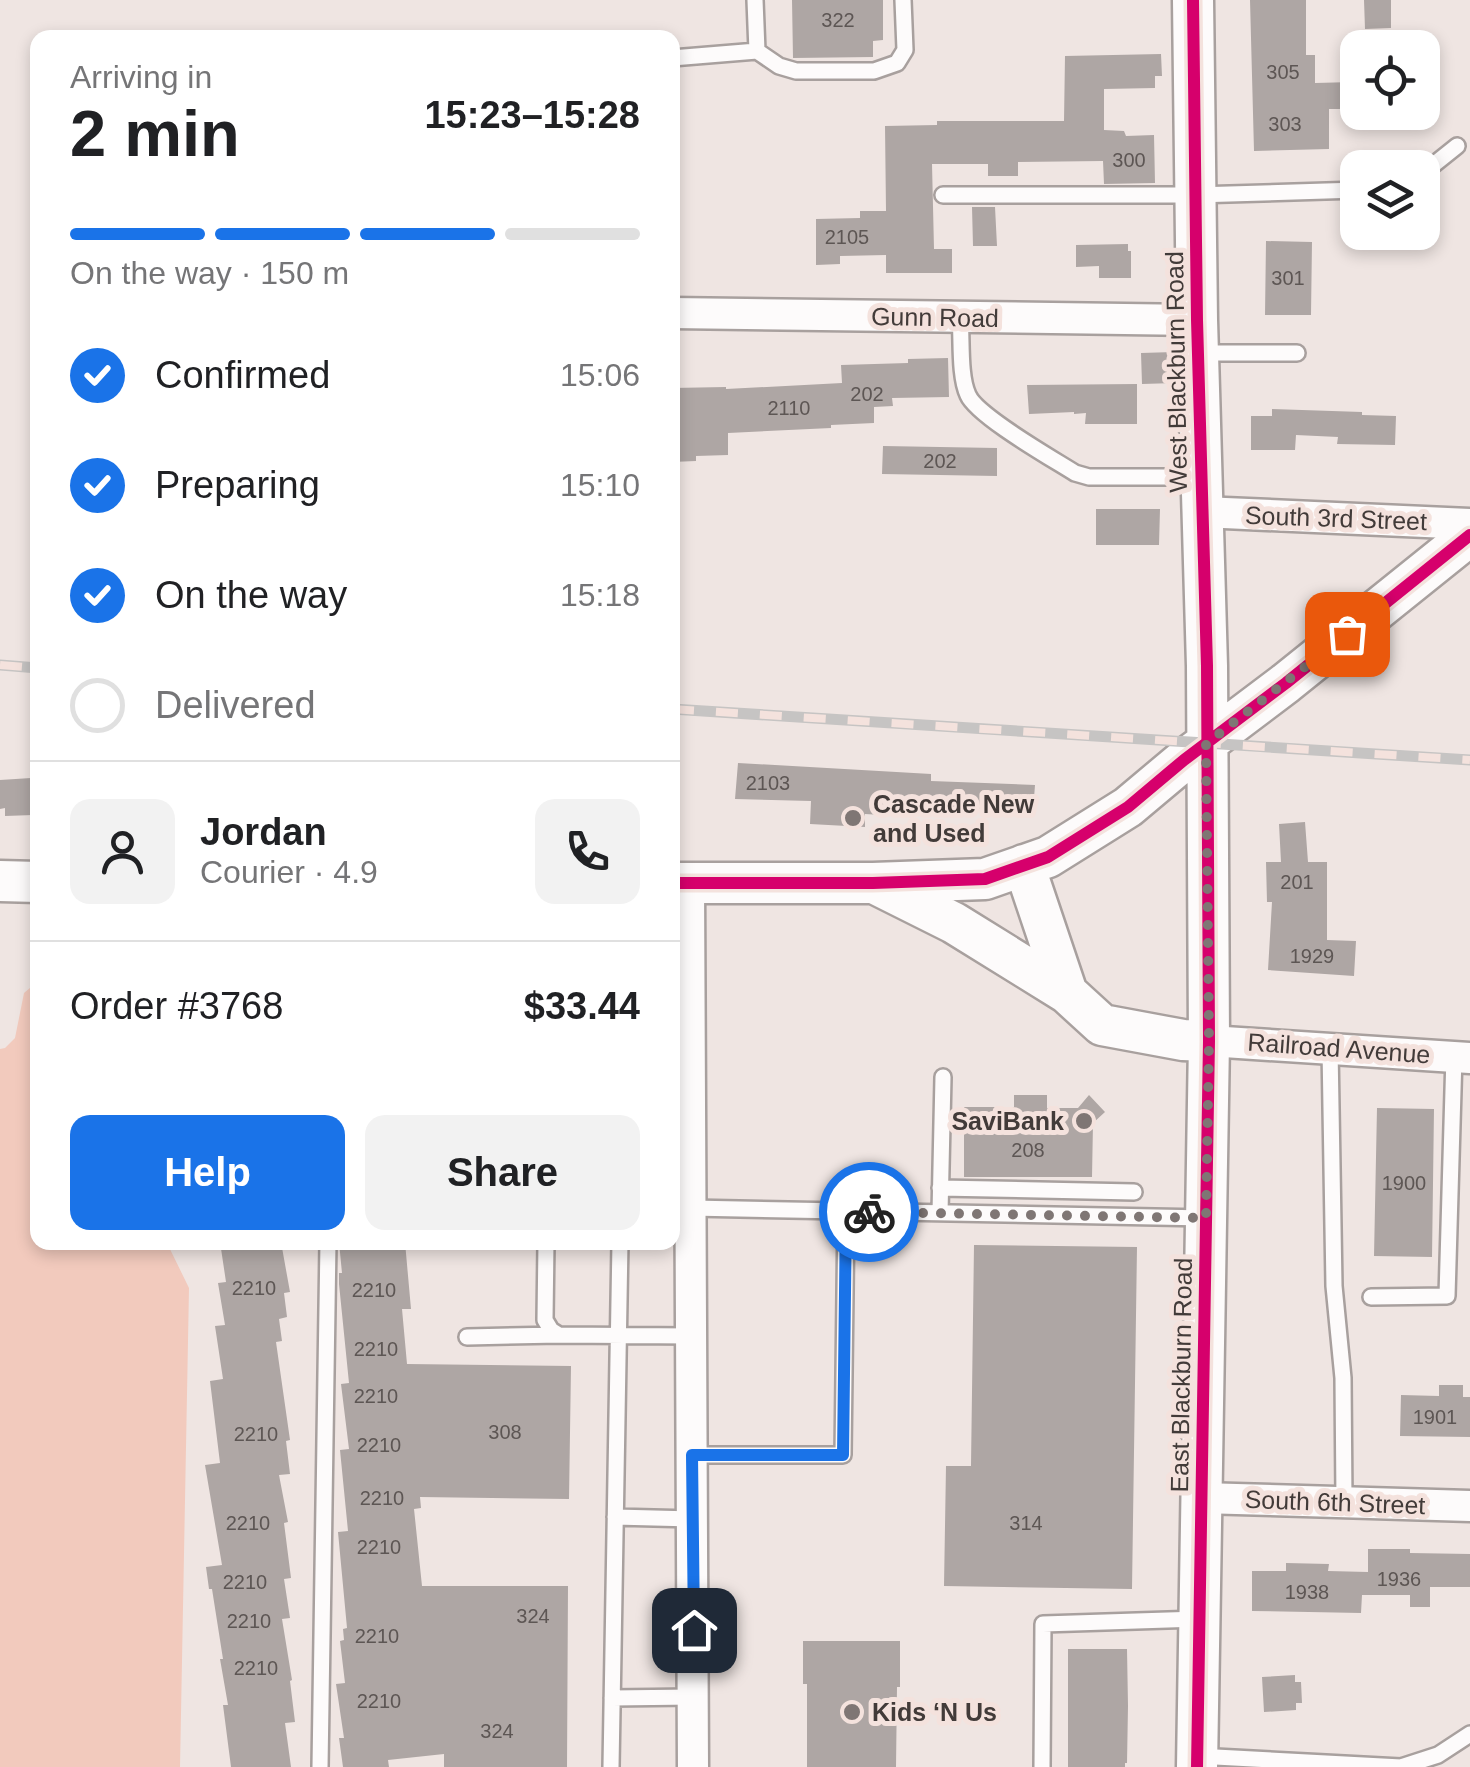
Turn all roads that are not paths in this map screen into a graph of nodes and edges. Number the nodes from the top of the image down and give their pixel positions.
1 (755, 0) edge
2 (902, 0) edge
3 (1193, 0) edge
4 (757, 51) junction
5 (680, 57) edge
6 (1457, 146) dead end
7 (1440, 160) edge
8 (1340, 191) edge
9 (943, 195) dead end
10 (1195, 195) junction
11 (680, 313) edge
12 (960, 317) junction
13 (1197, 337) junction
14 (1298, 353) dead end
15 (1201, 494) junction
16 (1470, 524) edge
17 (1470, 535) edge
18 (1206, 744) junction
19 (1024, 866) junction
20 (0, 882) edge
21 (30, 882) edge
22 (681, 883) edge
23 (873, 883) junction
24 (1068, 993) junction
25 (1209, 1040) junction
26 (1330, 1048) junction
27 (1462, 1057) edge
28 (944, 1076) dead end
29 (940, 1188) junction
30 (1134, 1192) dead end
31 (691, 1208) junction
32 (846, 1212) junction
33 (940, 1213) junction
34 (1206, 1218) junction
35 (328, 1250) edge
36 (546, 1250) edge
37 (620, 1250) edge
38 (1371, 1297) dead end
39 (559, 1335) junction
40 (618, 1336) junction
41 (692, 1336) junction
42 (468, 1337) dead end
43 (692, 1455) junction
44 (1201, 1498) junction
45 (1344, 1502) junction
46 (1470, 1506) edge
47 (615, 1518) junction
48 (693, 1519) junction
49 (1199, 1619) junction
50 (693, 1697) junction
51 (612, 1698) junction
52 (1470, 1734) edge
53 (1197, 1762) edge
54 (320, 1767) edge
55 (611, 1767) edge
56 (693, 1767) edge
57 (1042, 1767) edge

1 - 4 lane
2 - 4 lane
3 - 10 street, West Blackburn Road
4 - 5 lane
6 - 7 lane
8 - 10 lane
9 - 10 lane
10 - 13 street, West Blackburn Road
11 - 12 street, Gunn Road
12 - 13 street, Gunn Road
12 - 15 lane
13 - 14 lane
13 - 15 street, West Blackburn Road
15 - 16 street, South 3rd Street
15 - 18 street, West Blackburn Road
17 - 18 street
18 - 19 street
18 - 25 street, East Blackburn Road
19 - 23 street
19 - 24 street
20 - 21 street
22 - 23 street
22 - 31 street
23 - 24 street
24 - 25 street
25 - 26 street, Railroad Avenue
25 - 34 street, East Blackburn Road
26 - 27 street, Railroad Avenue
26 - 45 lane
27 - 38 lane
28 - 29 lane
29 - 30 lane
29 - 33 lane
31 - 32 lane
31 - 41 street
32 - 33 lane
32 - 43 lane
33 - 34 lane
34 - 44 street, East Blackburn Road
35 - 54 lane
36 - 39 lane
37 - 40 lane
39 - 40 lane
39 - 42 lane
40 - 41 lane
40 - 47 lane
41 - 43 street
43 - 48 street
44 - 45 street, South 6th Street
44 - 49 street, East Blackburn Road
45 - 46 street, South 6th Street
47 - 48 lane
47 - 51 lane
48 - 50 street
49 - 53 street, East Blackburn Road
49 - 57 lane
50 - 51 lane
50 - 56 street
51 - 55 lane
52 - 53 lane

